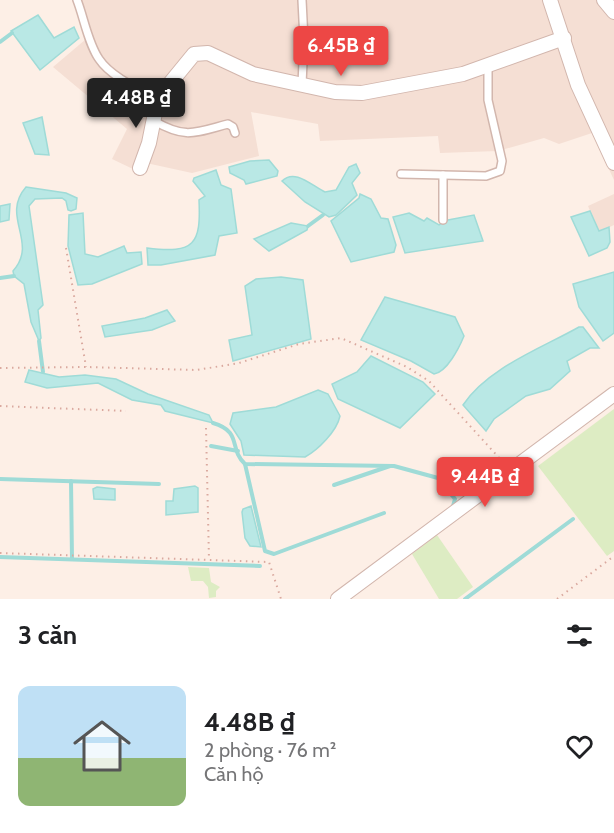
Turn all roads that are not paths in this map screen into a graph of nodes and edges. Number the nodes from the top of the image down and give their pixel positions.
1 (77, 0) edge
2 (302, 0) edge
3 (550, 0) edge
4 (604, 0) edge
5 (614, 12) edge
6 (564, 38) junction
7 (488, 66) junction
8 (302, 84) junction
9 (158, 98) junction
10 (154, 122) junction
11 (235, 133) dead end
12 (614, 163) edge
13 (140, 168) dead end
14 (401, 174) dead end
15 (443, 175) junction
16 (442, 220) dead end
17 (614, 394) edge
18 (338, 599) edge

1 - 9 lane
2 - 8 lane
3 - 6 street
4 - 5 street
6 - 7 street
6 - 12 street
7 - 8 street
7 - 15 lane
8 - 9 street
9 - 10 street
10 - 11 lane
10 - 13 street
14 - 15 lane
15 - 16 lane
17 - 18 street

